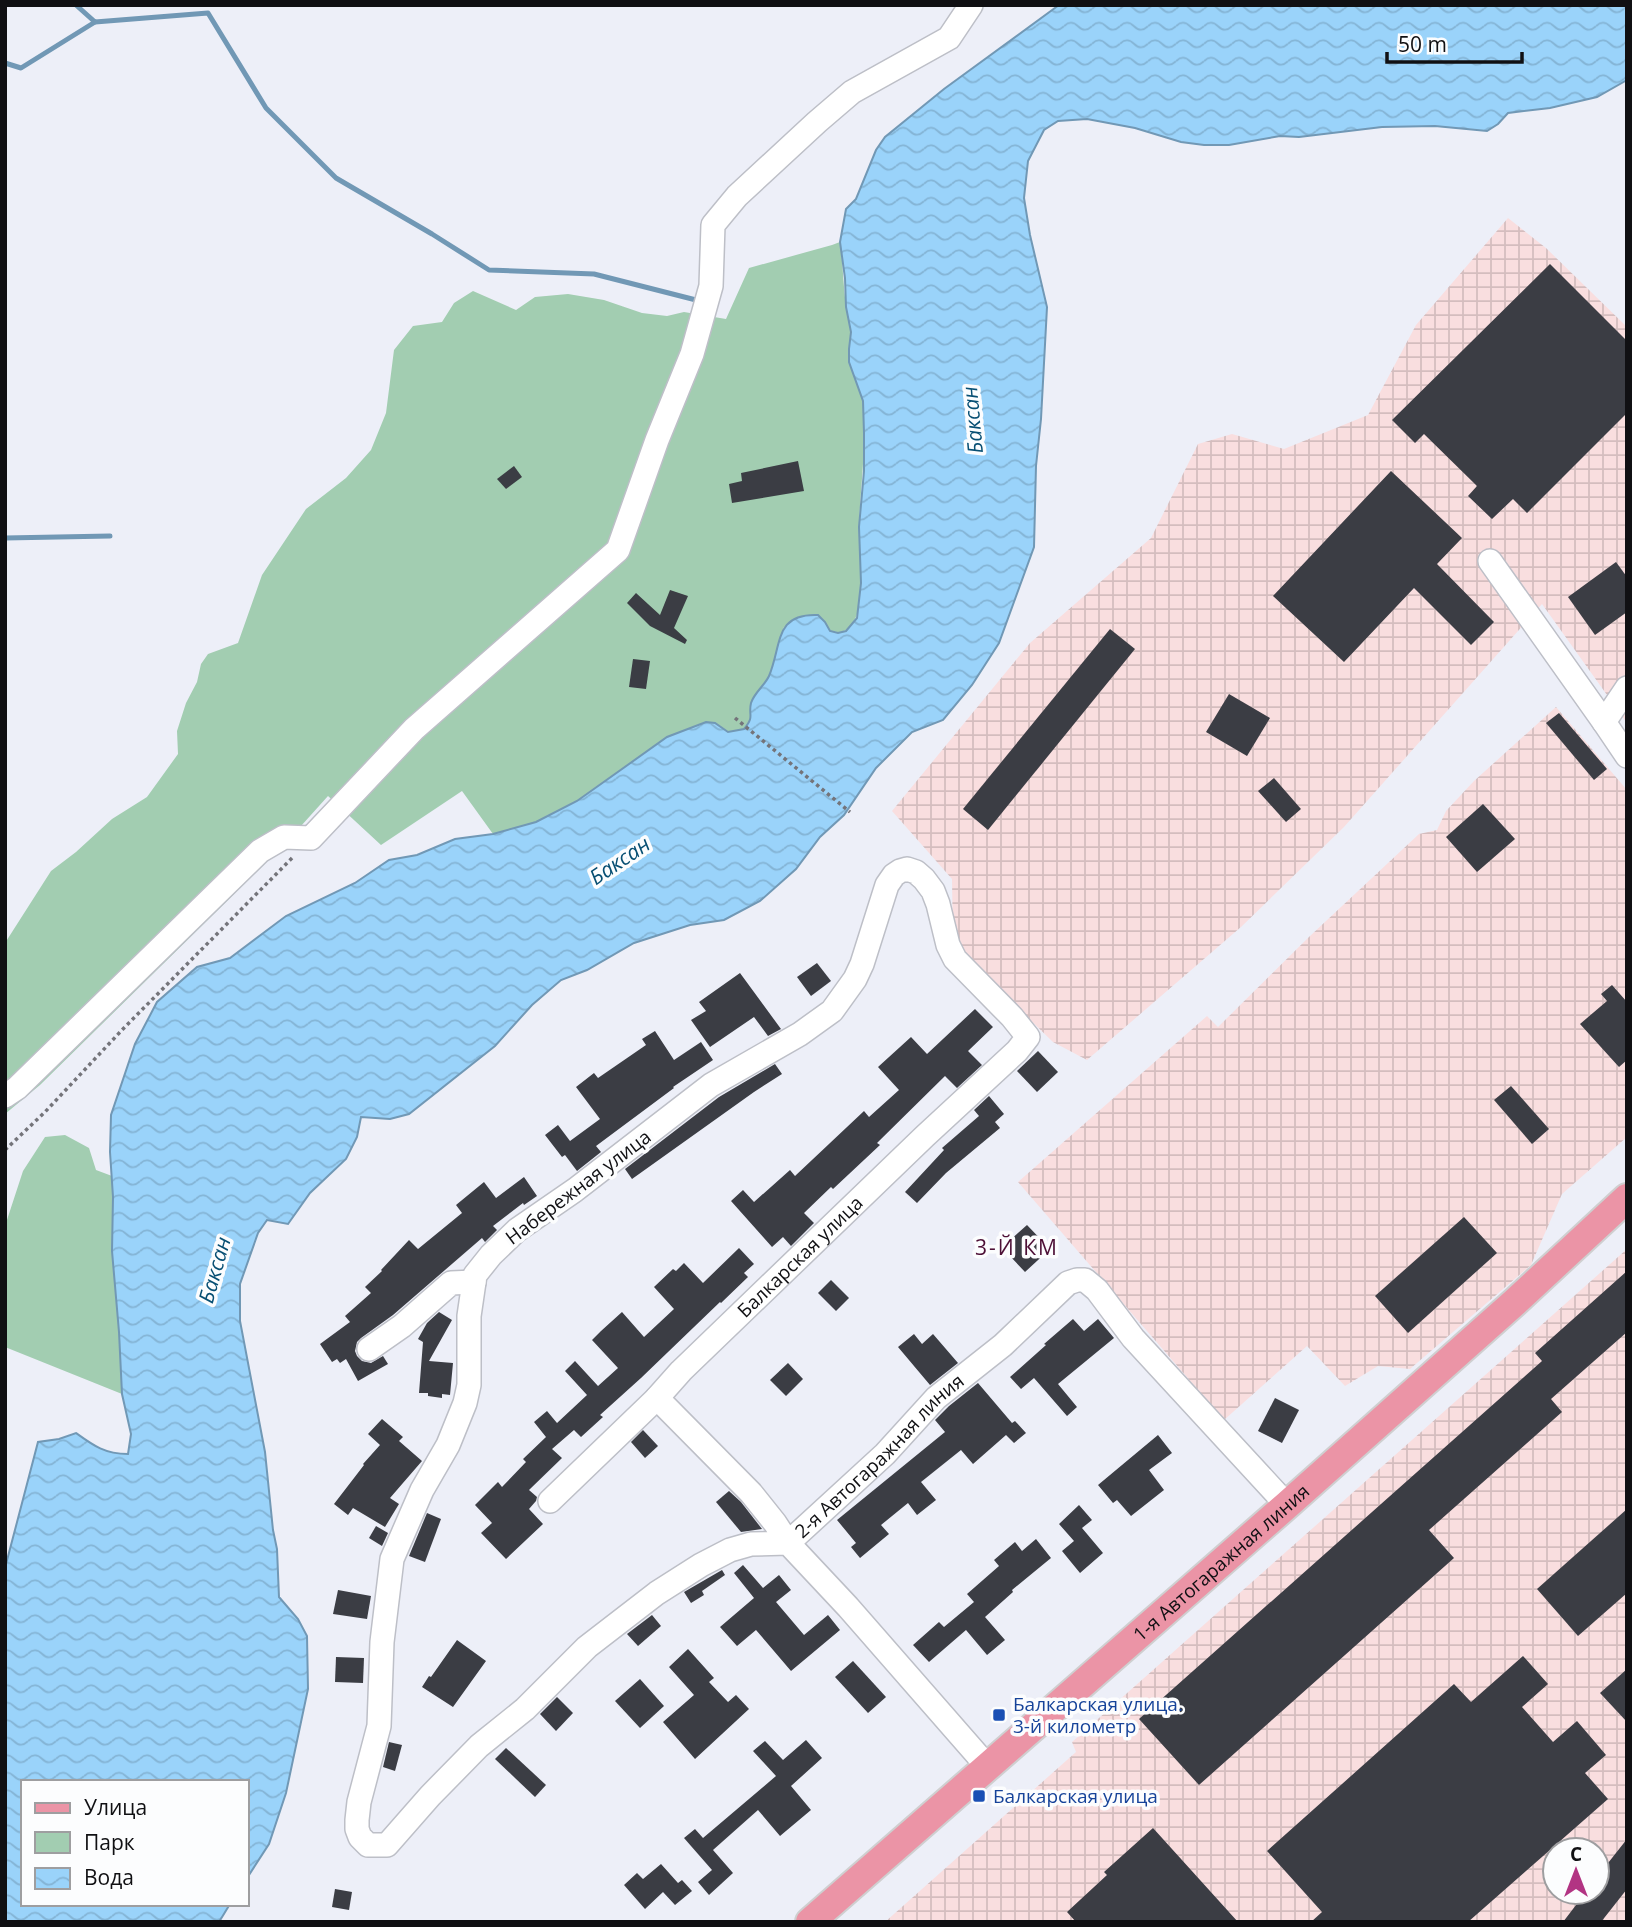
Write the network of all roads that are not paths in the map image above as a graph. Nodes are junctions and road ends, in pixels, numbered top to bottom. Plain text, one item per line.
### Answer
1 (971, 5) edge
2 (1490, 561) dead end
3 (1627, 688) edge
4 (1604, 722) junction
5 (1627, 756) edge
6 (1028, 1037) joint
7 (5, 1096) edge
8 (1627, 1199) edge
9 (474, 1282) junction
10 (369, 1349) dead end
11 (657, 1398) junction
12 (550, 1501) dead end
13 (1287, 1505) junction
14 (788, 1543) junction
15 (987, 1766) junction
16 (368, 1845) joint
17 (810, 1922) edge

1 - 7 street
2 - 4 street
3 - 4 street
4 - 5 street
6 - 9 street, Набережная улица
6 - 11 street, Балкарская улица
8 - 13 main road, 1-я Автогаражная линия
9 - 10 street
9 - 16 street, Набережная улица
11 - 12 street, Балкарская улица
11 - 14 street
13 - 14 street, 2-я Автогаражная линия
13 - 15 main road, 1-я Автогаражная линия
14 - 15 street
14 - 16 street, 2-я Автогаражная линия
15 - 17 main road, 1-я Автогаражная линия

